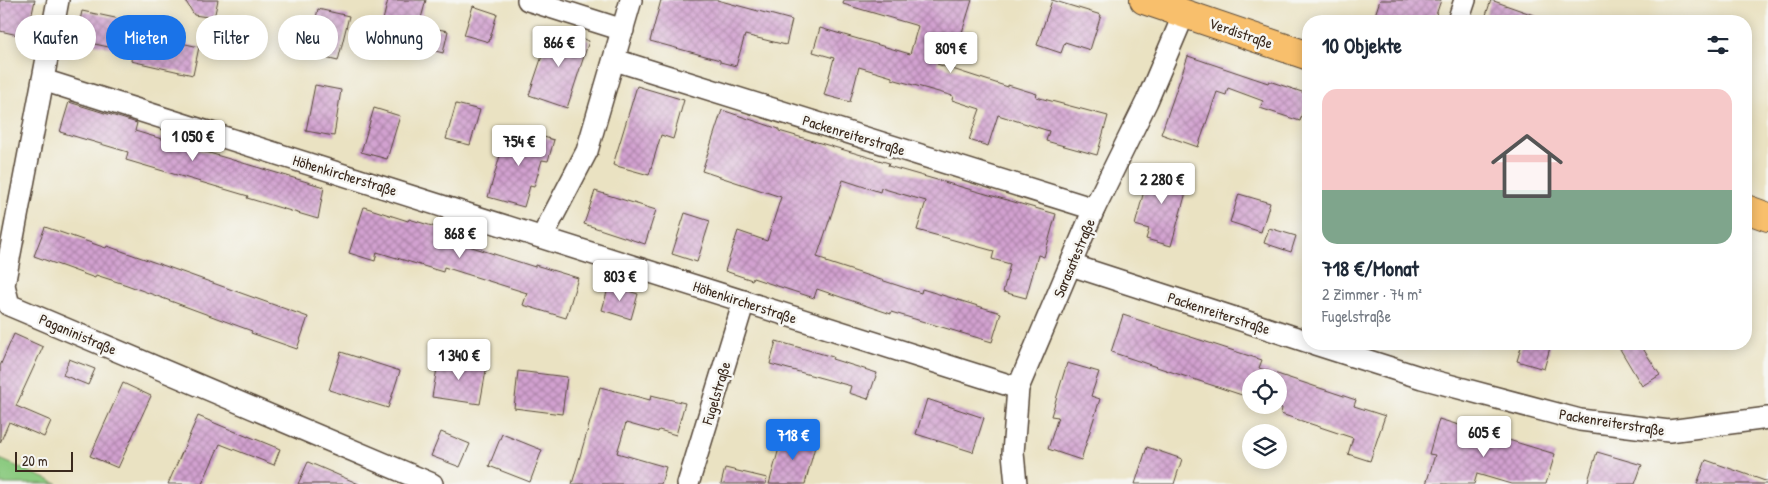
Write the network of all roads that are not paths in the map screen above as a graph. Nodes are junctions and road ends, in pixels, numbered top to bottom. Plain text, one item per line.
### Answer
1 (58, 0) edge
2 (528, 0) edge
3 (631, 0) edge
4 (1144, 0) edge
5 (1465, 0) edge
6 (1184, 14) junction
7 (1460, 15) edge
8 (623, 30) junction
9 (1302, 54) edge
10 (614, 60) junction
11 (43, 80) junction
12 (1094, 209) junction
13 (1752, 211) edge
14 (1768, 217) edge
15 (542, 237) junction
16 (1071, 265) junction
17 (744, 301) junction
18 (1302, 340) edge
19 (1334, 350) edge
20 (1018, 388) junction
21 (1768, 418) edge
22 (432, 484) edge
23 (688, 484) edge
24 (1016, 484) edge

1 - 11 street, Paganinistraße
2 - 8 street
3 - 8 street
4 - 6 main road, Verdistraße
5 - 7 street
6 - 9 main road, Verdistraße
6 - 12 street, Sarasatestraße
8 - 10 street
10 - 12 street, Packenreiterstraße
10 - 15 street
11 - 15 street, Höhenkircherstraße
11 - 22 street, Paganinistraße
12 - 16 street, Sarasatestraße
13 - 14 main road
15 - 17 street, Höhenkircherstraße
16 - 18 street, Packenreiterstraße
16 - 20 street, Sarasatestraße
17 - 20 street, Höhenkircherstraße
17 - 23 street, Fugelstraße
19 - 21 street, Packenreiterstraße
20 - 24 street, Sarasatestraße

